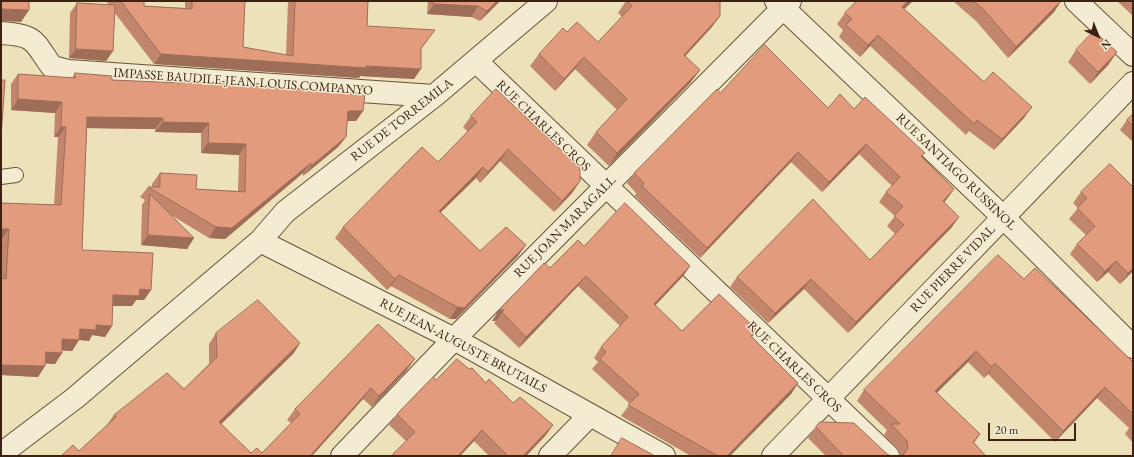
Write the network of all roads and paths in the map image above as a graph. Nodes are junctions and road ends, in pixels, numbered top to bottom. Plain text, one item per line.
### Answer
1 (546, 1) edge
2 (1076, 1) edge
3 (783, 4) edge
4 (1, 33) edge
5 (1133, 55) edge
6 (476, 61) junction
7 (1133, 83) edge
8 (434, 96) junction
9 (16, 175) dead end
10 (1, 177) edge
11 (605, 186) junction
12 (1003, 217) junction
13 (260, 241) junction
14 (454, 338) junction
15 (1133, 347) edge
16 (829, 399) junction
17 (590, 415) junction
18 (1, 454) edge
19 (342, 456) edge
20 (550, 456) edge
21 (664, 456) edge
22 (773, 456) edge
23 (888, 456) edge

1 - 6 street, RUE DE TORREMILA
2 - 5 street
3 - 11 street, RUE JOAN MARAGALL
3 - 12 street, RUE SANTIAGO RUSSINOL
4 - 8 street, IMPASSE BAUDILE-JEAN-LOUIS COMPANYO
6 - 8 street, RUE DE TORREMILA
6 - 11 street, RUE CHARLES CROS
7 - 12 street, RUE PIERRE VIDAL
8 - 13 street, RUE DE TORREMILA
9 - 10 lane
11 - 14 street, RUE JOAN MARAGALL
11 - 16 street, RUE CHARLES CROS
12 - 15 street, RUE SANTIAGO RUSSINOL
12 - 16 street, RUE PIERRE VIDAL
13 - 14 street, RUE JEAN-AUGUSTE BRUTAILS
13 - 18 street, RUE DE TORREMILA
14 - 17 street, RUE JEAN-AUGUSTE BRUTAILS
14 - 19 street, RUE JOAN MARAGALL
16 - 22 street, RUE PIERRE VIDAL
16 - 23 street, RUE CHARLES CROS
17 - 20 street
17 - 21 street, RUE JEAN-AUGUSTE BRUTAILS

